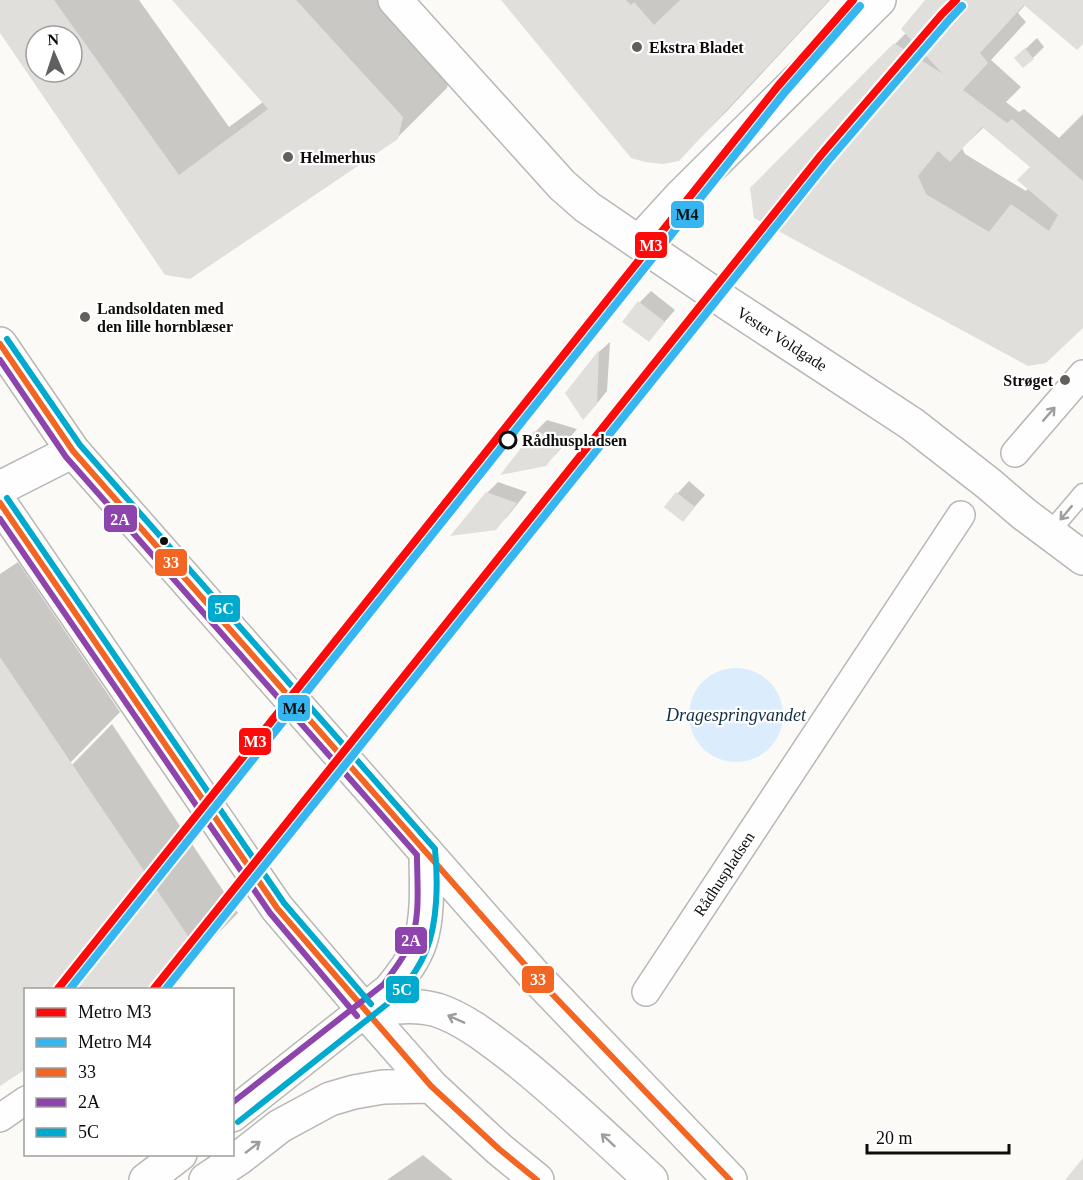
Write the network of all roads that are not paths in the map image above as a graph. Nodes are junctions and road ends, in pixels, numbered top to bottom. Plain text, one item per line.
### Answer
1 (395, 0) edge
2 (879, 0) edge
3 (639, 242) junction
4 (0, 344) edge
5 (1083, 374) edge
6 (73, 451) junction
7 (1015, 453) dead end
8 (0, 488) edge
9 (1083, 493) edge
10 (0, 503) edge
11 (961, 515) dead end
12 (1049, 533) junction
13 (1083, 558) edge
14 (426, 852) junction
15 (646, 992) dead end
16 (364, 1010) junction
17 (431, 1086) junction
18 (24, 1101) edge
19 (234, 1113) edge
20 (0, 1118) edge
21 (179, 1156) edge
22 (146, 1180) edge
23 (206, 1180) edge
24 (537, 1180) edge
25 (651, 1180) edge
26 (730, 1180) edge

1 - 3 street, Vester Voldgade
2 - 3 street
3 - 12 street, Vester Voldgade
4 - 6 street
7 -> 5 street
6 - 8 street
6 - 14 street
9 -> 12 lane
10 - 16 street
11 - 15 street, Rådhuspladsen
12 - 13 street, Vester Voldgade
14 - 16 street
14 - 26 street
16 - 17 street
16 - 19 street
25 -> 16 street
23 -> 17 street
17 - 24 street
18 - 20 street
21 - 22 street

